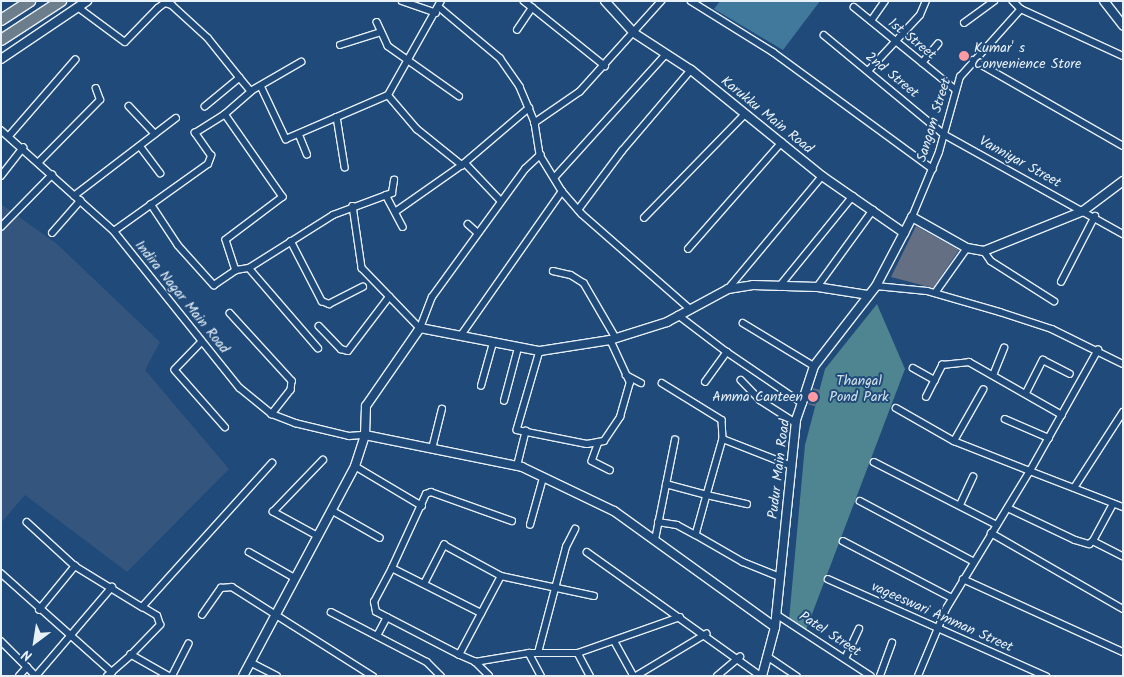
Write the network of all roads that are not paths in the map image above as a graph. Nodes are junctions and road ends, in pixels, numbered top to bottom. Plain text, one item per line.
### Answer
1 (30, 1) edge
2 (61, 1) edge
3 (87, 1) edge
4 (402, 1) edge
5 (524, 1) edge
6 (605, 1) edge
7 (662, 1) edge
8 (691, 1) edge
9 (885, 1) edge
10 (926, 1) edge
11 (994, 1) edge
12 (1013, 1) edge
13 (1104, 1) edge
14 (439, 7) edge
15 (854, 7) dead end
16 (79, 8) junction
17 (532, 8) junction
18 (1021, 9) junction
19 (1, 20) edge
20 (871, 21) junction
21 (1122, 21) edge
22 (377, 22) dead end
23 (964, 23) dead end
24 (518, 30) dead end
25 (381, 32) junction
26 (634, 32) junction
27 (824, 36) dead end
28 (1, 40) edge
29 (896, 41) junction
30 (938, 44) dead end
31 (340, 45) dead end
32 (666, 54) junction
33 (1123, 56) edge
34 (409, 58) junction
35 (1, 59) edge
36 (75, 60) dead end
37 (973, 60) junction
38 (300, 62) dead end
39 (922, 63) junction
40 (605, 66) junction
41 (691, 70) junction
42 (868, 71) junction
43 (240, 78) junction
44 (261, 86) junction
45 (96, 89) dead end
46 (955, 89) junction
47 (251, 91) junction
48 (388, 95) junction
49 (459, 96) dead end
50 (128, 106) dead end
51 (205, 107) dead end
52 (529, 108) junction
53 (225, 114) junction
54 (745, 114) junction
55 (337, 117) junction
56 (176, 118) dead end
57 (535, 123) junction
58 (1, 130) edge
59 (155, 134) junction
60 (298, 134) junction
61 (945, 135) junction
62 (9, 136) junction
63 (782, 142) junction
64 (140, 146) junction
65 (1123, 146) edge
66 (23, 148) junction
67 (307, 154) dead end
68 (540, 155) junction
69 (39, 162) junction
70 (464, 164) junction
71 (345, 167) dead end
72 (933, 169) junction
73 (160, 173) dead end
74 (52, 175) junction
75 (1, 176) edge
76 (822, 176) junction
77 (554, 178) junction
78 (394, 180) dead end
79 (1123, 181) edge
80 (562, 190) junction
81 (386, 194) junction
82 (74, 196) junction
83 (853, 196) junction
84 (80, 201) junction
85 (501, 201) junction
86 (151, 204) junction
87 (353, 206) junction
88 (578, 210) junction
89 (873, 210) junction
90 (1083, 210) junction
91 (395, 212) junction
92 (912, 216) junction
93 (1095, 216) junction
94 (644, 218) dead end
95 (468, 224) dead end
96 (1, 227) edge
97 (402, 227) dead end
98 (114, 231) junction
99 (478, 233) junction
100 (904, 233) junction
101 (52, 234) dead end
102 (1123, 234) edge
103 (291, 241) junction
104 (967, 248) junction
105 (688, 249) dead end
106 (984, 251) junction
107 (249, 268) junction
108 (236, 270) junction
109 (553, 271) dead end
110 (1061, 282) dead end
111 (876, 286) junction
112 (363, 287) dead end
113 (779, 287) junction
114 (817, 287) junction
115 (728, 289) junction
116 (935, 293) junction
117 (868, 295) junction
118 (389, 297) junction
119 (1054, 302) dead end
120 (690, 309) junction
121 (230, 313) dead end
122 (678, 315) junction
123 (743, 323) dead end
124 (319, 326) dead end
125 (420, 328) junction
126 (462, 334) junction
127 (613, 339) junction
128 (201, 343) junction
129 (493, 343) junction
130 (318, 348) dead end
131 (518, 348) junction
132 (1004, 348) dead end
133 (1098, 350) junction
134 (540, 351) junction
135 (727, 352) junction
136 (1123, 364) edge
137 (814, 366) junction
138 (913, 368) dead end
139 (994, 373) junction
140 (626, 374) junction
141 (1070, 374) dead end
142 (741, 380) dead end
143 (935, 380) junction
144 (705, 382) dead end
145 (641, 383) dead end
146 (662, 383) dead end
147 (481, 386) dead end
148 (983, 390) dead end
149 (1026, 393) junction
150 (926, 397) dead end
151 (504, 401) dead end
152 (802, 403) junction
153 (896, 408) dead end
154 (442, 409) dead end
155 (1123, 412) edge
156 (272, 414) junction
157 (1062, 415) junction
158 (1005, 419) dead end
159 (796, 423) junction
160 (225, 427) dead end
161 (526, 431) junction
162 (365, 435) junction
163 (1049, 438) junction
164 (723, 439) junction
165 (675, 440) dead end
166 (954, 441) junction
167 (599, 442) junction
168 (432, 449) junction
169 (323, 460) dead end
170 (874, 462) dead end
171 (272, 463) dead end
172 (355, 466) junction
173 (517, 466) junction
174 (792, 466) junction
175 (610, 470) dead end
176 (1030, 471) junction
177 (974, 477) dead end
178 (543, 478) junction
179 (666, 484) junction
180 (1074, 488) junction
181 (707, 495) junction
182 (860, 501) dead end
183 (747, 504) dead end
184 (1113, 504) junction
185 (960, 505) junction
186 (422, 506) junction
187 (1123, 507) edge
188 (1008, 508) junction
189 (332, 510) junction
190 (512, 521) dead end
191 (26, 522) dead end
192 (658, 522) junction
193 (997, 524) junction
194 (530, 525) dead end
195 (575, 528) dead end
196 (991, 533) junction
197 (696, 535) junction
198 (317, 536) junction
199 (380, 538) dead end
200 (655, 540) junction
201 (843, 541) dead end
202 (1094, 541) junction
203 (249, 552) dead end
204 (587, 552) dead end
205 (1123, 556) edge
206 (973, 561) junction
207 (75, 566) junction
208 (392, 568) junction
209 (1, 573) edge
210 (501, 576) junction
211 (780, 577) junction
212 (295, 578) junction
213 (828, 579) dead end
214 (963, 579) junction
215 (426, 582) junction
216 (112, 587) junction
217 (558, 588) junction
218 (594, 596) dead end
219 (952, 598) junction
220 (142, 607) junction
221 (1123, 609) edge
222 (39, 610) junction
223 (276, 612) junction
224 (331, 612) dead end
225 (481, 613) junction
226 (776, 614) junction
227 (202, 615) dead end
228 (387, 617) junction
229 (680, 617) junction
230 (775, 626) junction
231 (859, 629) dead end
232 (936, 629) junction
233 (706, 634) junction
234 (377, 636) junction
235 (69, 638) junction
236 (1, 641) edge
237 (615, 642) junction
238 (892, 643) dead end
239 (188, 644) dead end
240 (1123, 652) edge
241 (529, 653) junction
242 (538, 653) junction
243 (578, 653) junction
244 (131, 655) junction
245 (459, 655) junction
246 (767, 656) junction
247 (740, 657) junction
248 (846, 659) junction
249 (250, 662) junction
250 (475, 662) junction
251 (27, 667) junction
252 (109, 674) edge
253 (19, 676) edge
254 (168, 676) edge
255 (172, 676) edge
256 (243, 676) edge
257 (278, 676) edge
258 (373, 676) edge
259 (441, 676) edge
260 (489, 676) edge
261 (542, 676) edge
262 (590, 676) edge
263 (635, 676) edge
264 (717, 676) edge
265 (762, 676) edge
266 (797, 676) edge
267 (871, 676) edge
268 (880, 676) edge
269 (918, 676) edge
270 (1046, 676) edge

1 - 19 highway
2 - 28 highway
3 - 16 street
4 - 14 street
5 - 17 street
6 - 26 street, Karukku Main Road
7 - 26 street
8 - 72 street
9 - 20 street
10 - 29 street
11 - 23 street
12 - 18 street
13 - 21 street
14 - 34 street
14 - 52 street
15 - 20 street, 1st Street
16 - 35 street
16 - 43 street
17 - 24 street
17 - 40 street
18 - 33 street
18 - 37 street, Sangam Street
20 - 29 street, 1st Street
22 - 25 street
25 - 31 street
25 - 34 street
26 - 32 street, Karukku Main Road
26 - 40 street
27 - 42 street, 2nd Street
29 - 39 street, 1st Street
29 - 42 street
30 - 39 street
32 - 41 street, Karukku Main Road
32 - 77 street
34 - 48 street
34 - 49 street
36 - 62 street
37 - 46 street, Sangam Street
37 - 65 street
38 - 44 street
39 - 46 street, 1st Street
40 - 57 street
41 - 54 street, Karukku Main Road
41 - 88 street
42 - 61 street, 2nd Street
43 - 47 street
43 - 51 street
44 - 47 street
44 - 60 street
45 - 69 street
46 - 61 street, Sangam Street
47 - 53 street
48 - 55 street
48 - 70 street
50 - 59 street
52 - 57 street
52 - 70 street
53 - 86 street
53 - 108 street
54 - 63 street, Karukku Main Road
54 - 94 street
55 - 60 street
55 - 71 street
56 - 59 street
57 - 68 street
58 - 62 street, Indira Nagar Main Road
59 - 64 street
60 - 67 street
61 - 72 street, Sangam Street
61 - 90 street, Vanniyar Street
62 - 66 street, Indira Nagar Main Road
63 - 76 street, Karukku Main Road
63 - 105 street
64 - 73 street
64 - 82 street
66 - 69 street, Indira Nagar Main Road
66 - 75 street
68 - 77 street
68 - 85 street
69 - 74 street, Indira Nagar Main Road
70 - 85 street
70 - 91 street
72 - 92 street, Sangam Street
74 - 82 street, Indira Nagar Main Road
74 - 96 street
76 - 83 street, Karukku Main Road
76 - 115 street
77 - 80 street
78 - 81 street
79 - 90 street
80 - 88 street
80 - 126 street
81 - 87 street
81 - 91 street
82 - 84 street, Indira Nagar Main Road
83 - 89 street, Karukku Main Road
83 - 113 street
84 - 98 street, Indira Nagar Main Road
84 - 101 street
85 - 99 street
86 - 98 street
86 - 108 street
87 - 103 street
87 - 118 street
88 - 120 street
89 - 100 street, Karukku Main Road
89 - 114 street
90 - 93 street, Vanniyar Street
90 - 106 street
91 - 97 street
92 - 100 street
92 - 104 street
93 - 102 street, Vanniyar Street
93 - 110 street
95 - 99 street
98 - 128 street, Indira Nagar Main Road
99 - 125 street
100 - 111 street, Pudur Main Road
103 - 107 street
103 - 112 street
104 - 106 street
104 - 116 street
106 - 119 street
107 - 108 street
107 - 130 street
109 - 127 street
111 - 116 street
111 - 117 street, Pudur Main Road
113 - 114 street
113 - 115 street
114 - 117 street
115 - 120 street
116 - 133 street
117 - 137 street, Pudur Main Road
118 - 124 street
118 - 125 street
120 - 122 street
121 - 156 street
122 - 127 street
122 - 135 street
123 - 137 street
125 - 126 street
125 - 162 street
126 - 129 street
127 - 134 street
127 - 140 street
128 - 156 street, Indira Nagar Main Road
128 - 160 street
129 - 131 street
129 - 147 street
131 - 134 street
131 - 151 street
132 - 139 street
133 - 136 street
133 - 157 street
134 - 161 street
135 - 144 street
135 - 152 street
137 - 152 street, Pudur Main Road
138 - 143 street
139 - 143 street
139 - 149 street
140 - 145 street
140 - 167 street
141 - 149 street
142 - 159 street
143 - 150 street
146 - 164 street
148 - 166 street
149 - 157 street
152 - 159 street, Pudur Main Road
153 - 166 street
154 - 168 street
155 - 180 street
156 - 162 street, Indira Nagar Main Road
157 - 163 street
158 - 163 street
159 - 174 street, Pudur Main Road
161 - 167 street
161 - 173 street
162 - 168 street
162 - 172 street
163 - 176 street
164 - 174 street
164 - 181 street
165 - 179 street
166 - 176 street
167 - 175 street
168 - 173 street
169 - 198 street
170 - 185 street
171 - 220 street
172 - 186 street
172 - 189 street
173 - 178 street
174 - 211 street, Pudur Main Road
176 - 180 street
176 - 188 street
177 - 185 street
178 - 194 street
178 - 200 street
179 - 181 street
179 - 192 street
180 - 184 street
181 - 183 street
181 - 197 street
182 - 206 street
184 - 187 street
184 - 202 street
185 - 193 street
186 - 190 street
186 - 208 street
188 - 193 street
188 - 202 street
189 - 198 street
189 - 199 street
191 - 207 street
192 - 197 street
192 - 200 street
193 - 196 street
195 - 217 street
196 - 206 street
196 - 221 street
197 - 211 street
198 - 212 street
200 - 230 street
201 - 219 street
202 - 205 street
203 - 212 street
204 - 229 street
206 - 214 street
207 - 216 street
207 - 222 street
208 - 215 street
208 - 228 street
209 - 222 street
210 - 215 street
210 - 217 street
210 - 225 street
211 - 226 street, Pudur Main Road
212 - 223 street
213 - 232 street, vageeswari Amman Street
214 - 219 street
214 - 240 street
215 - 225 street
216 - 220 street
216 - 235 street
217 - 218 street
217 - 242 street
219 - 232 street
220 - 244 street
222 - 235 street
223 - 227 street
223 - 249 street
223 - 258 street
224 - 234 street
225 - 245 street
226 - 230 street, Pudur Main Road
226 - 248 street, Patel Street
228 - 234 street
228 - 245 street
229 - 233 street
229 - 237 street
230 - 246 street, Pudur Main Road
231 - 248 street
232 - 269 street
232 - 270 street, vageeswari Amman Street
233 - 247 street
233 - 263 street
234 - 259 street
235 - 251 street
235 - 252 street
236 - 251 street
237 - 243 street
237 - 263 street
238 - 268 street
239 - 255 street
241 - 242 street
241 - 250 street
241 - 261 street
242 - 243 street
243 - 262 street
244 - 252 street
244 - 254 street
245 - 250 street
246 - 265 street, Pudur Main Road
246 - 266 street
247 - 264 street
247 - 265 street
248 - 267 street, Patel Street
249 - 256 street
249 - 257 street
250 - 260 street
251 - 253 street

